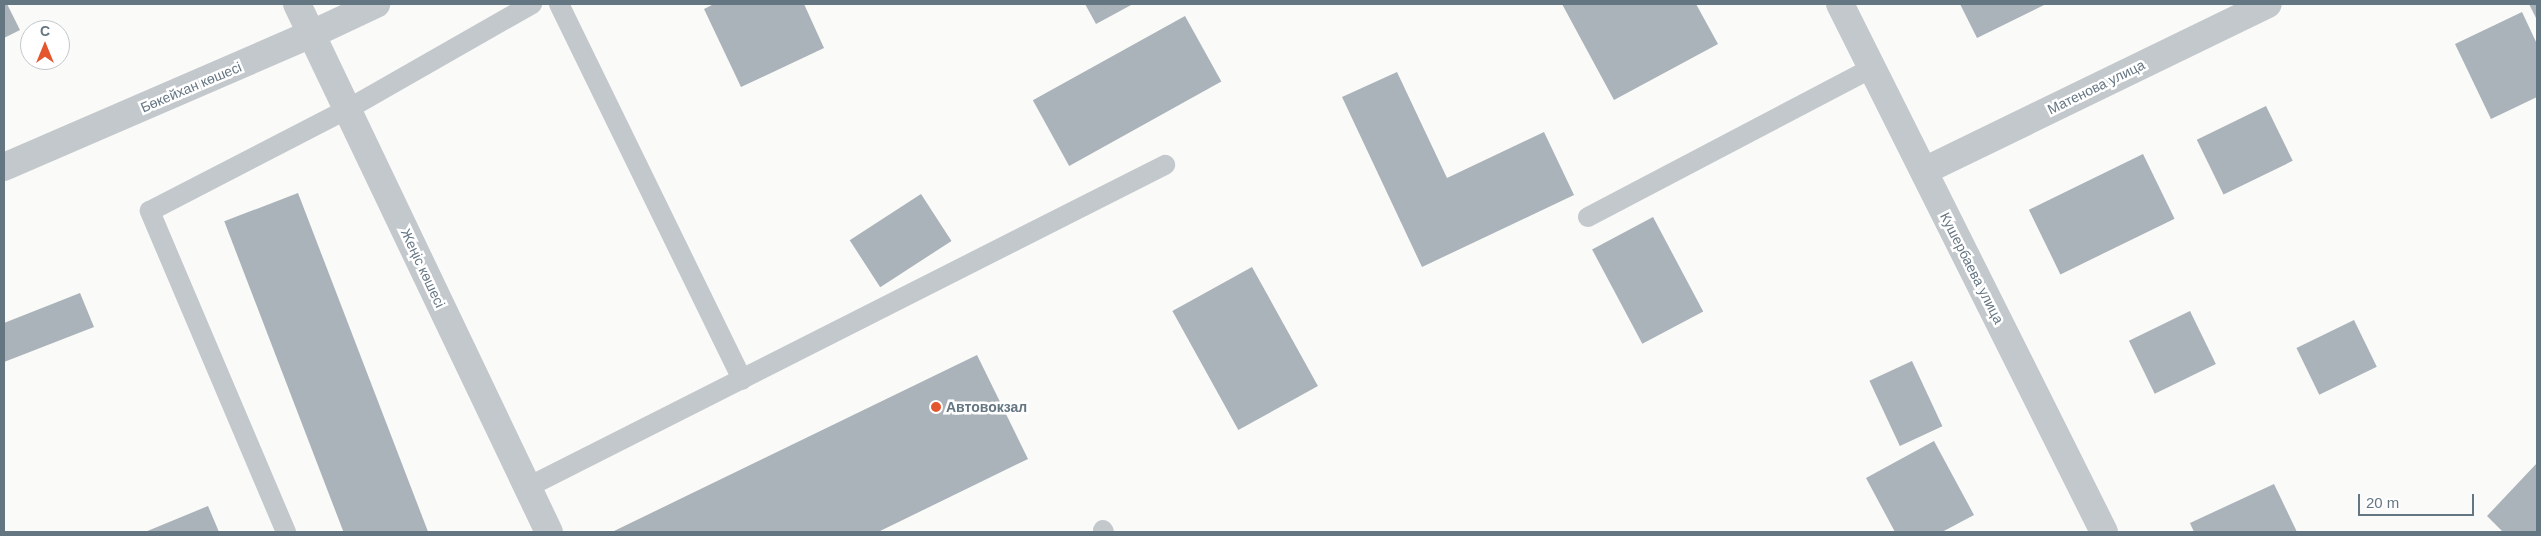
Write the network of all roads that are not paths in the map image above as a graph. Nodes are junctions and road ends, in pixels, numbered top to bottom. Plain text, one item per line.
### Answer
1 (297, 4) edge
2 (376, 4) edge
3 (532, 4) edge
4 (558, 4) edge
5 (1840, 4) edge
6 (2268, 4) edge
7 (312, 34) junction
8 (1872, 68) junction
9 (348, 109) junction
10 (1165, 165) dead end
11 (4, 167) edge
12 (1924, 171) junction
13 (1588, 217) dead end
14 (742, 380) junction
15 (528, 487) junction
16 (286, 532) edge
17 (549, 532) edge
18 (2104, 532) edge

1 - 7 street, Жеңіс көшесі
2 - 7 street, Бөкейхан көшесі
3 - 9 lane
4 - 14 lane
5 - 8 street, Кушербаева улица
6 - 12 street, Матенова улица
7 - 9 street, Жеңіс көшесі
7 - 11 street, Бөкейхан көшесі
8 - 12 street, Кушербаева улица
8 - 13 lane
9 - 15 street, Жеңіс көшесі
9 - 16 lane
10 - 14 lane
12 - 18 street, Кушербаева улица
14 - 15 lane
15 - 17 street, Жеңіс көшесі

